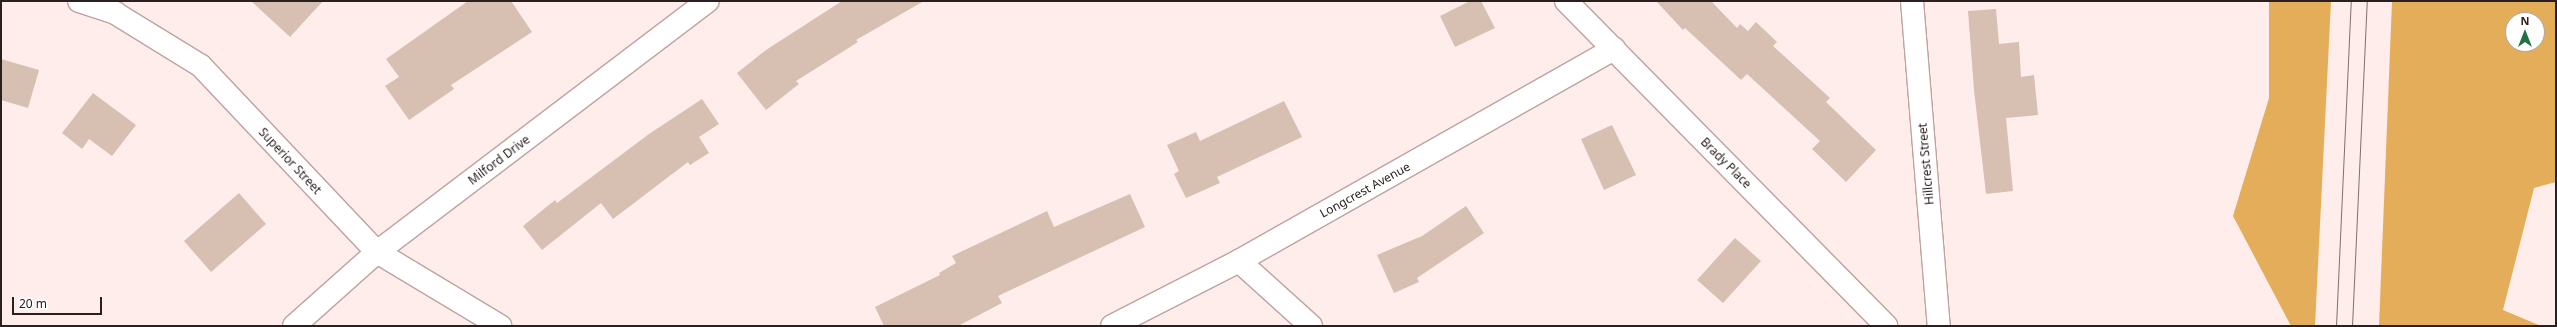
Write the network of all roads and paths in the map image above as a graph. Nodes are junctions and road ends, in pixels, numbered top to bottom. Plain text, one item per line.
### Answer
1 (79, 1) edge
2 (708, 1) edge
3 (1566, 1) edge
4 (1912, 1) edge
5 (1614, 49) junction
6 (377, 252) junction
7 (1239, 261) junction
8 (294, 326) edge
9 (500, 326) edge
10 (1112, 326) edge
11 (1311, 326) edge
12 (1886, 326) edge
13 (1940, 326) edge

1 - 6 street, Superior Street
2 - 6 street, Milford Drive
3 - 5 street, Brady Place
4 - 13 street, Hillcrest Street
5 - 7 street, Longcrest Avenue
5 - 12 street, Brady Place
6 - 8 street, Milford Drive
6 - 9 street, Superior Street
7 - 10 street, Longcrest Avenue
7 - 11 street

